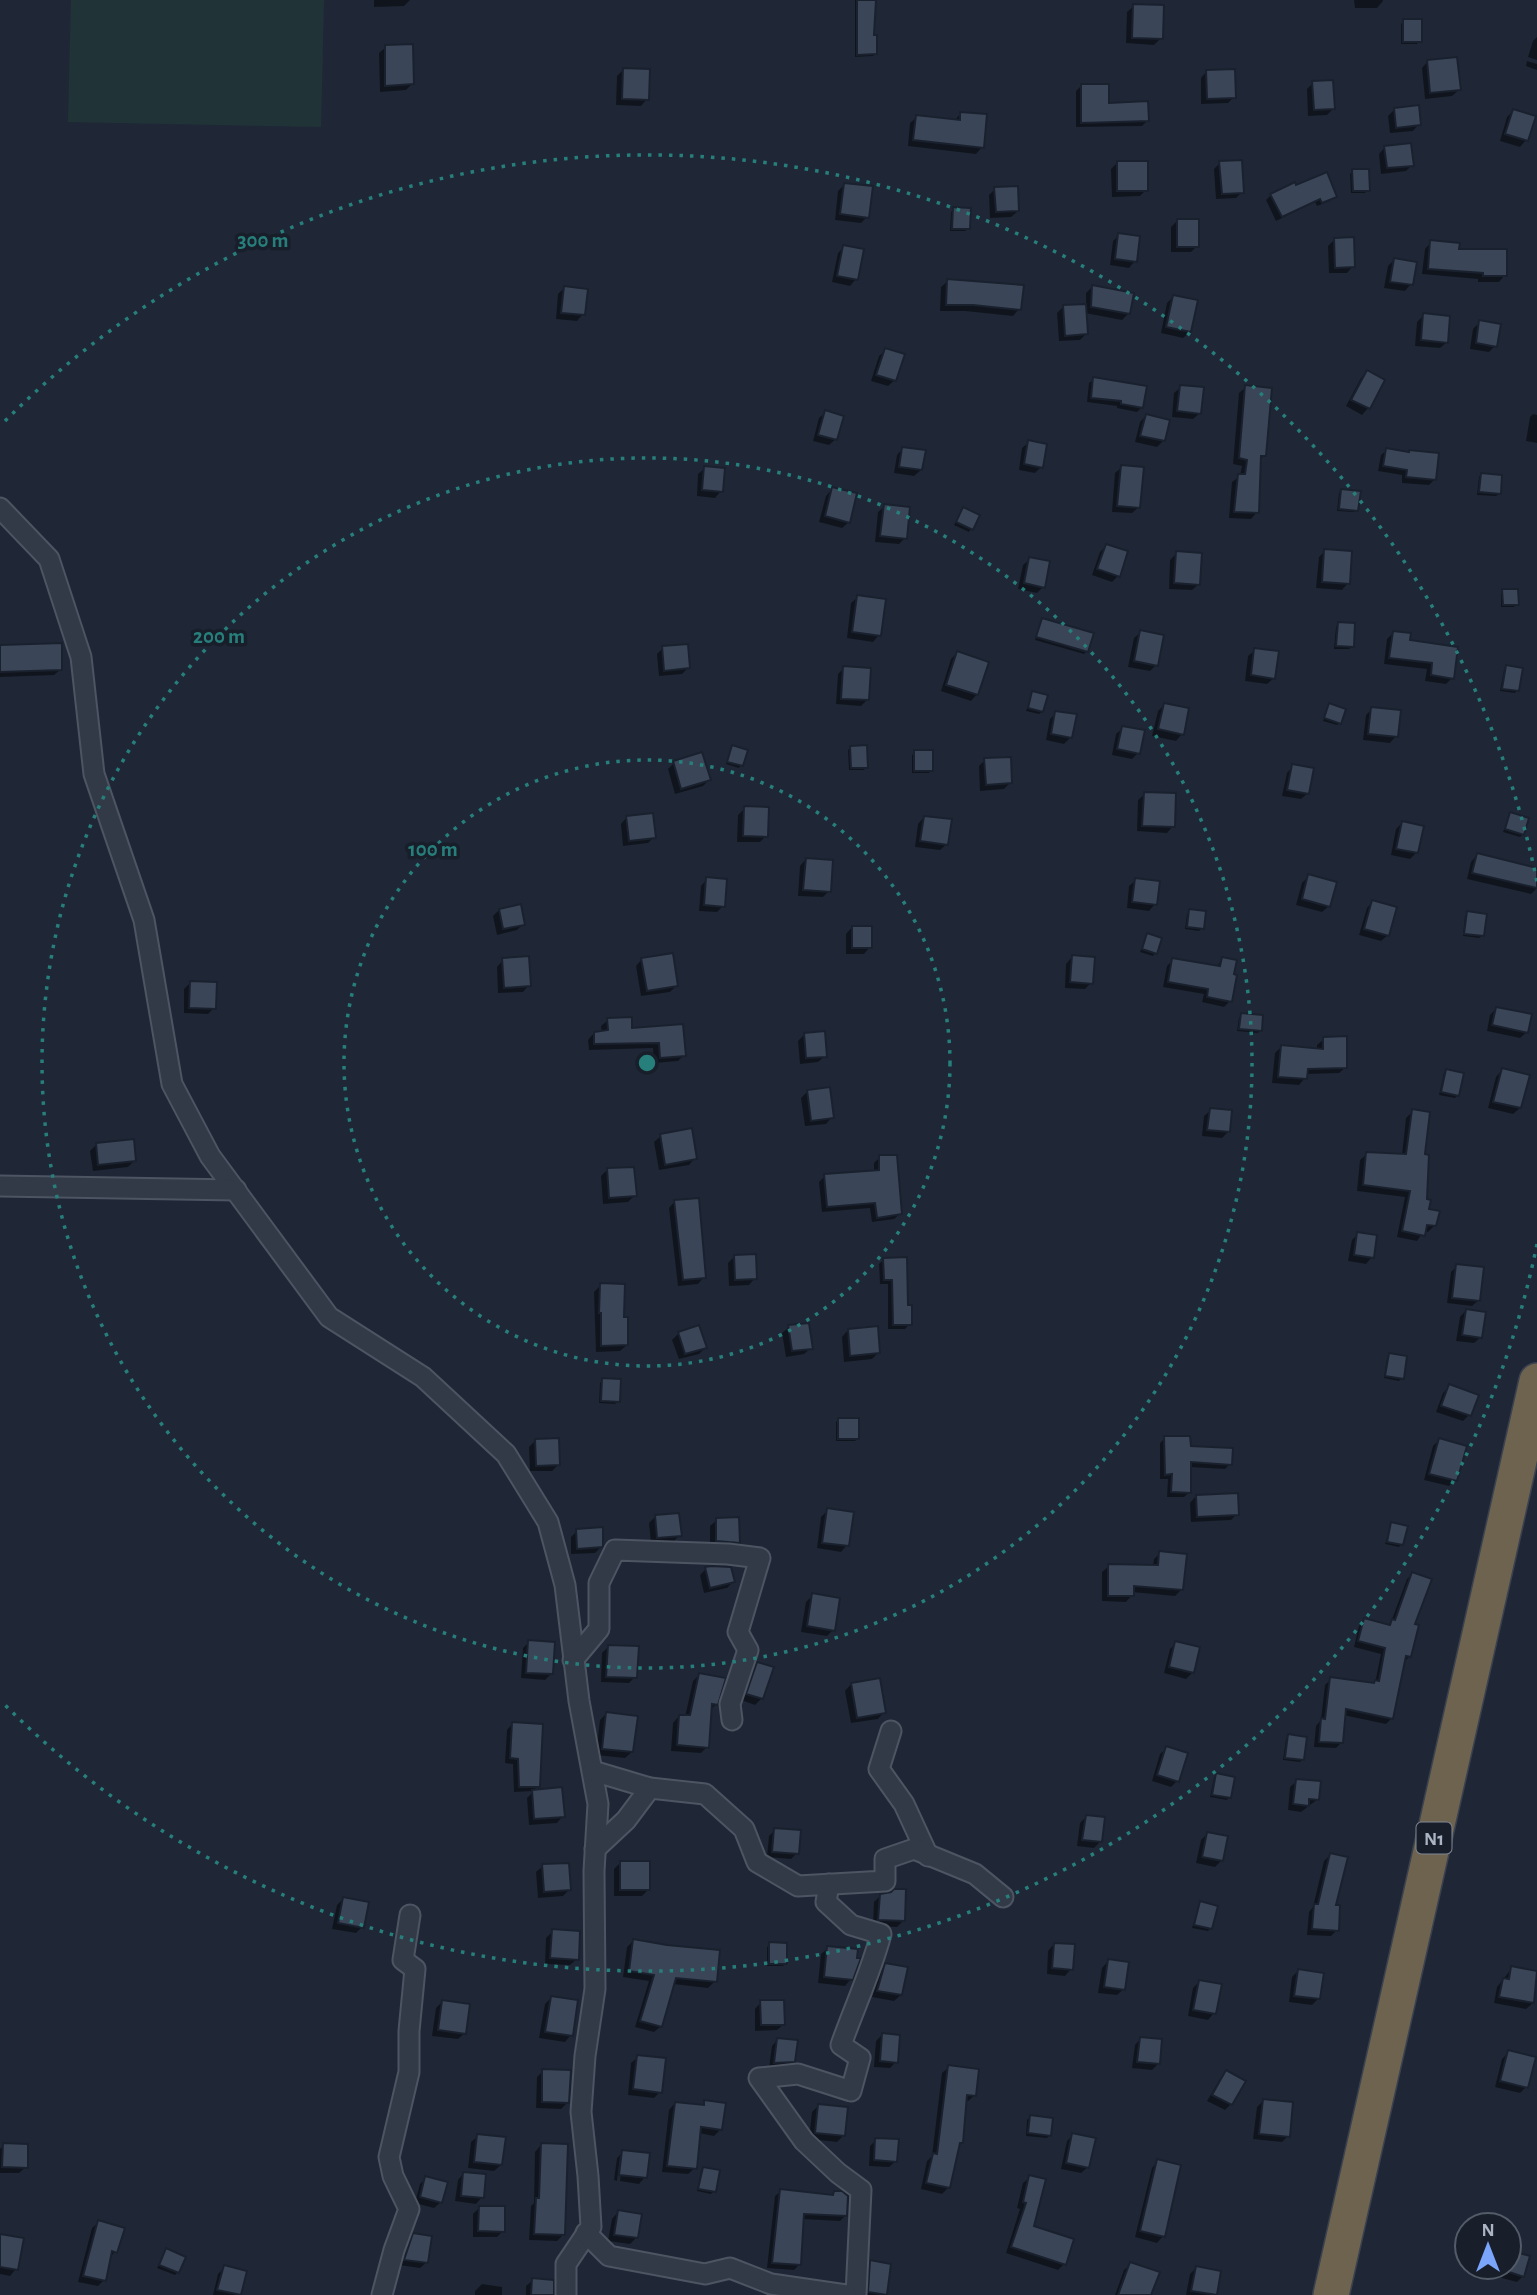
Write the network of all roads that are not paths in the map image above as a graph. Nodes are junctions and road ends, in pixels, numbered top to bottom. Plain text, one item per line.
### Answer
1 (0, 508) edge
2 (0, 531) edge
3 (22, 531) junction
4 (0, 1186) edge
5 (236, 1190) junction
6 (1537, 1381) edge
7 (573, 1660) junction
8 (732, 1720) dead end
9 (891, 1731) dead end
10 (593, 1771) junction
11 (650, 1788) junction
12 (595, 1850) junction
13 (928, 1856) junction
14 (829, 1884) junction
15 (1003, 1897) dead end
16 (410, 1915) dead end
17 (586, 2234) junction
18 (383, 2295) edge
19 (566, 2295) edge
20 (846, 2295) edge
21 (856, 2295) edge
22 (1331, 2295) edge

1 - 3 street
2 - 3 street
3 - 5 street
4 - 5 street
5 - 7 street
6 - 22 highway, N1
7 - 8 street
7 - 10 street
9 - 13 street
10 - 11 street
10 - 12 street
11 - 12 street
11 - 14 street
12 - 17 street
13 - 14 street
13 - 15 street
14 - 21 street
16 - 18 street
17 - 19 street
17 - 20 street

